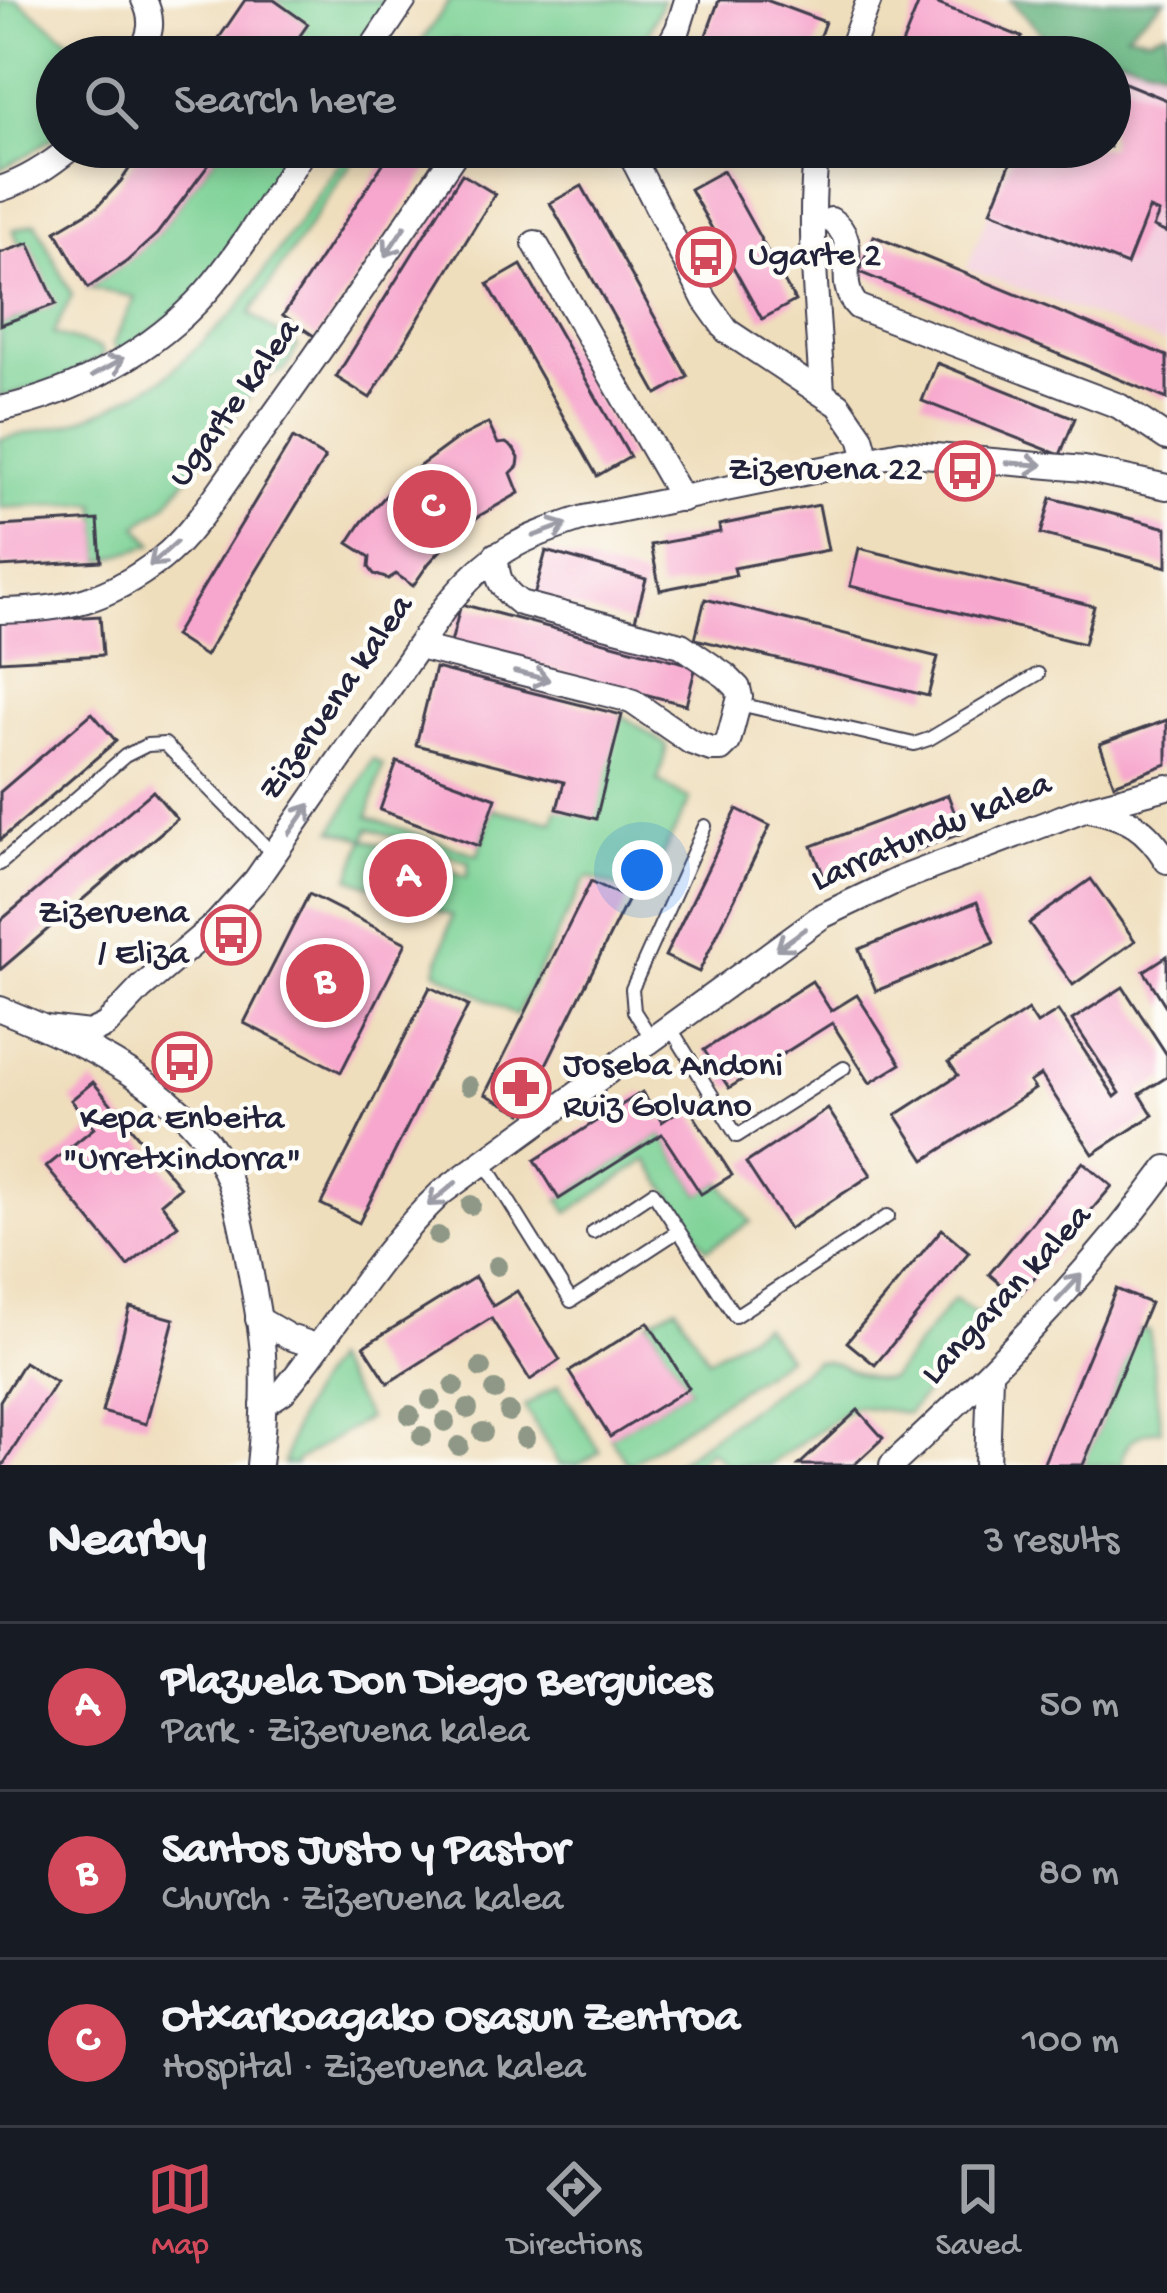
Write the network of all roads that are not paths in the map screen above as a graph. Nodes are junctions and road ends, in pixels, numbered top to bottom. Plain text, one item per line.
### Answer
1 (144, 0) edge
2 (404, 0) edge
3 (687, 0) edge
4 (869, 0) edge
5 (149, 36) edge
6 (380, 36) edge
7 (674, 36) edge
8 (856, 36) edge
9 (46, 168) edge
10 (292, 168) edge
11 (445, 168) edge
12 (638, 168) edge
13 (816, 168) edge
14 (0, 189) edge
15 (831, 220) dead end
16 (535, 244) dead end
17 (822, 393) junction
18 (0, 409) edge
19 (1167, 437) edge
20 (867, 459) junction
21 (1167, 487) edge
22 (682, 499) junction
23 (496, 555) junction
24 (0, 611) edge
25 (418, 647) junction
26 (1038, 674) dead end
27 (738, 704) junction
28 (1167, 792) edge
29 (1087, 808) junction
30 (705, 826) dead end
31 (1144, 830) junction
32 (274, 855) junction
33 (1167, 861) edge
34 (0, 864) edge
35 (0, 1009) edge
36 (106, 1025) junction
37 (46, 1028) junction
38 (661, 1033) junction
39 (119, 1068) junction
40 (844, 1068) dead end
41 (484, 1162) junction
42 (1167, 1168) edge
43 (888, 1216) dead end
44 (678, 1231) junction
45 (593, 1232) dead end
46 (258, 1319) junction
47 (316, 1346) junction
48 (989, 1374) junction
49 (262, 1405) junction
50 (259, 1465) edge
51 (892, 1465) edge
52 (987, 1465) edge

1 - 5 street
2 - 6 street
3 - 7 street
4 - 8 street
9 - 14 street
18 -> 10 street
11 -> 24 street, Ugarte kalea
12 - 17 street
13 - 17 street
15 - 19 street
16 - 22 street
17 - 20 street
20 -> 21 street, Zizeruena kalea
20 - 22 street, Zizeruena kalea
23 -> 22 street, Zizeruena kalea
23 - 25 street, Zizeruena kalea
23 - 27 street
25 -> 27 street
32 -> 25 street, Zizeruena kalea
26 - 27 lane
28 - 29 street, Larratundu kalea
28 - 31 street
29 - 31 street
29 -> 38 street, Larratundu kalea
30 - 38 lane
31 - 33 street
32 - 34 lane
32 - 36 street, Zizeruena kalea
35 - 37 street
36 - 37 street
36 - 39 street
37 - 39 street
38 - 40 lane
38 - 41 street, Larratundu kalea
39 - 46 street
41 - 44 lane
41 -> 47 street, Larratundu kalea
48 -> 42 street, Langaran kalea
43 - 44 lane
44 - 45 lane
46 - 47 street
46 - 49 street
47 - 49 street, Larratundu kalea
48 - 51 street, Langaran kalea
48 - 52 street
49 - 50 street

